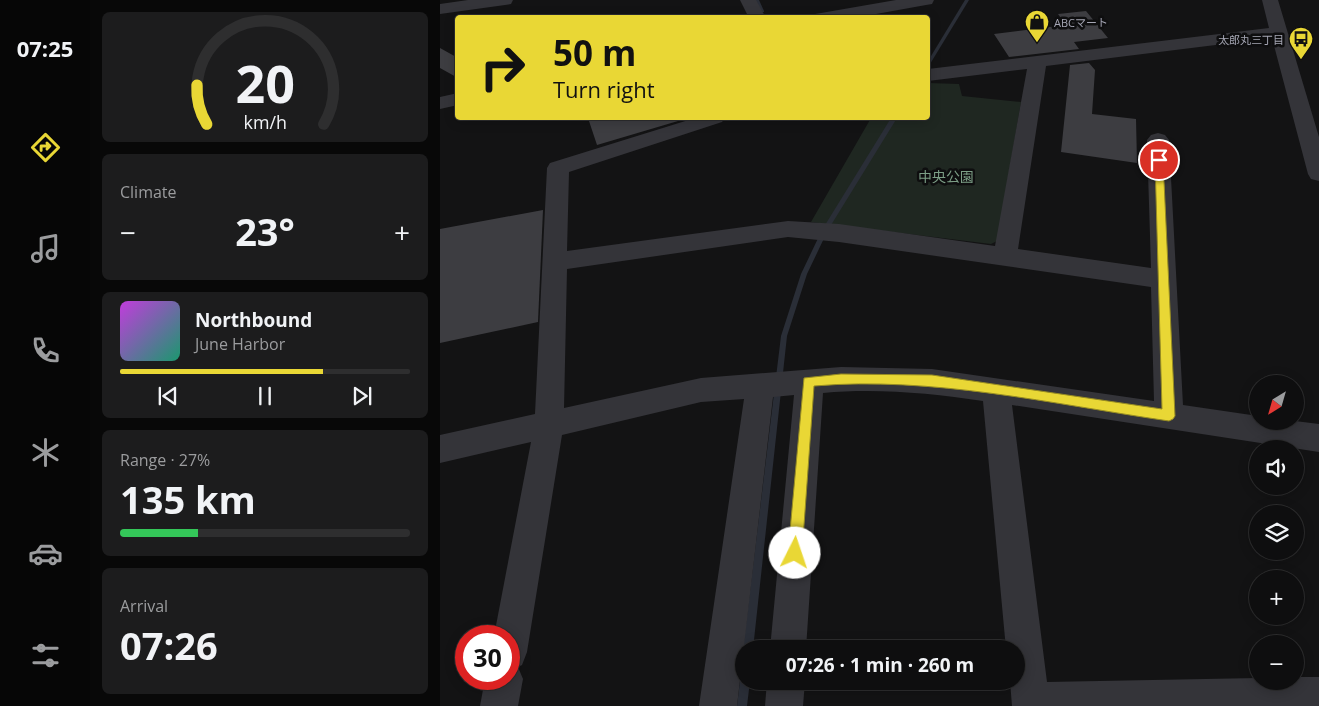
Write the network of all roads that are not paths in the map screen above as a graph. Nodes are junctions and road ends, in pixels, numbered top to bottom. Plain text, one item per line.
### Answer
1 (505, 0) edge
2 (748, 0) edge
3 (926, 0) edge
4 (1270, 0) edge
5 (440, 9) edge
6 (756, 15) edge
7 (838, 15) edge
8 (1279, 32) junction
9 (1037, 62) junction
10 (930, 75) edge
11 (455, 100) edge
12 (440, 103) edge
13 (1311, 112) edge
14 (709, 120) edge
15 (1158, 140) dead end
16 (1319, 174) edge
17 (1005, 257) junction
18 (554, 262) junction
19 (1164, 280) junction
20 (808, 382) junction
21 (760, 385) junction
22 (996, 390) junction
23 (1169, 416) junction
24 (549, 424) junction
25 (1319, 438) edge
26 (440, 449) edge
27 (514, 625) edge
28 (789, 640) edge
29 (502, 690) edge
30 (785, 690) edge
31 (1297, 700) edge
32 (1031, 704) edge
33 (499, 706) edge
34 (718, 706) edge
35 (784, 706) edge

1 - 5 street
2 - 6 street
3 - 7 street
4 - 8 street
8 - 9 street
8 - 13 street
9 - 10 street
9 - 17 street
11 - 12 street
13 - 16 street
14 - 18 street
15 - 19 street
17 - 18 street
17 - 19 street
18 - 24 street
19 - 23 street
20 - 21 street
20 - 22 street
20 - 28 street
21 - 24 street
21 - 34 street
22 - 23 street
22 - 32 street
23 - 25 street
24 - 26 street
24 - 27 street
29 - 33 street
30 - 35 street
31 - 32 street

